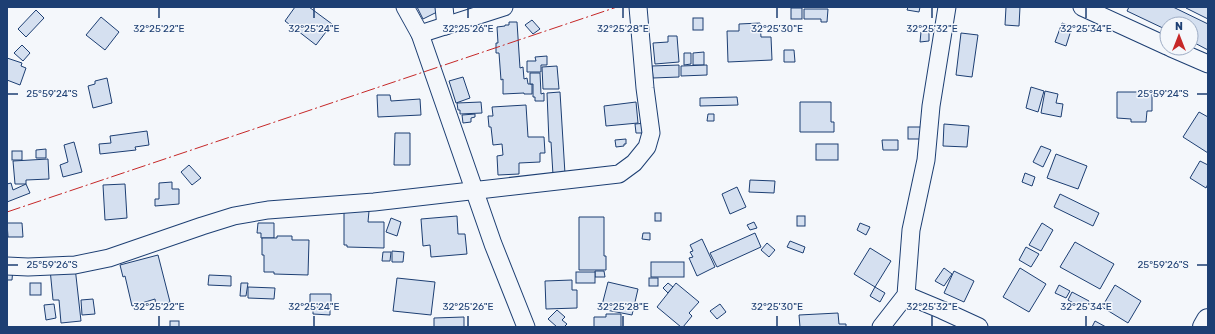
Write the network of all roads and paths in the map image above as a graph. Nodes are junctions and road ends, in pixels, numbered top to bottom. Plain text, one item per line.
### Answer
1 (404, 7) edge
2 (444, 7) edge
3 (504, 7) edge
4 (638, 7) edge
5 (947, 7) edge
6 (1082, 7) edge
7 (446, 26) junction
8 (420, 34) junction
9 (1159, 42) edge
10 (1190, 56) edge
11 (1208, 64) edge
12 (475, 190) junction
13 (7, 266) edge
14 (906, 295) junction
15 (1208, 320) edge
16 (526, 327) edge
17 (881, 327) edge
18 (979, 327) edge
19 (1204, 327) edge

1 - 8 street
2 - 7 street
3 - 7 street
4 - 12 street
5 - 14 street
6 - 9 street
7 - 8 street
8 - 12 street
10 - 11 street
12 - 13 street
12 - 16 street
14 - 17 street
14 - 18 street
15 - 19 main road

